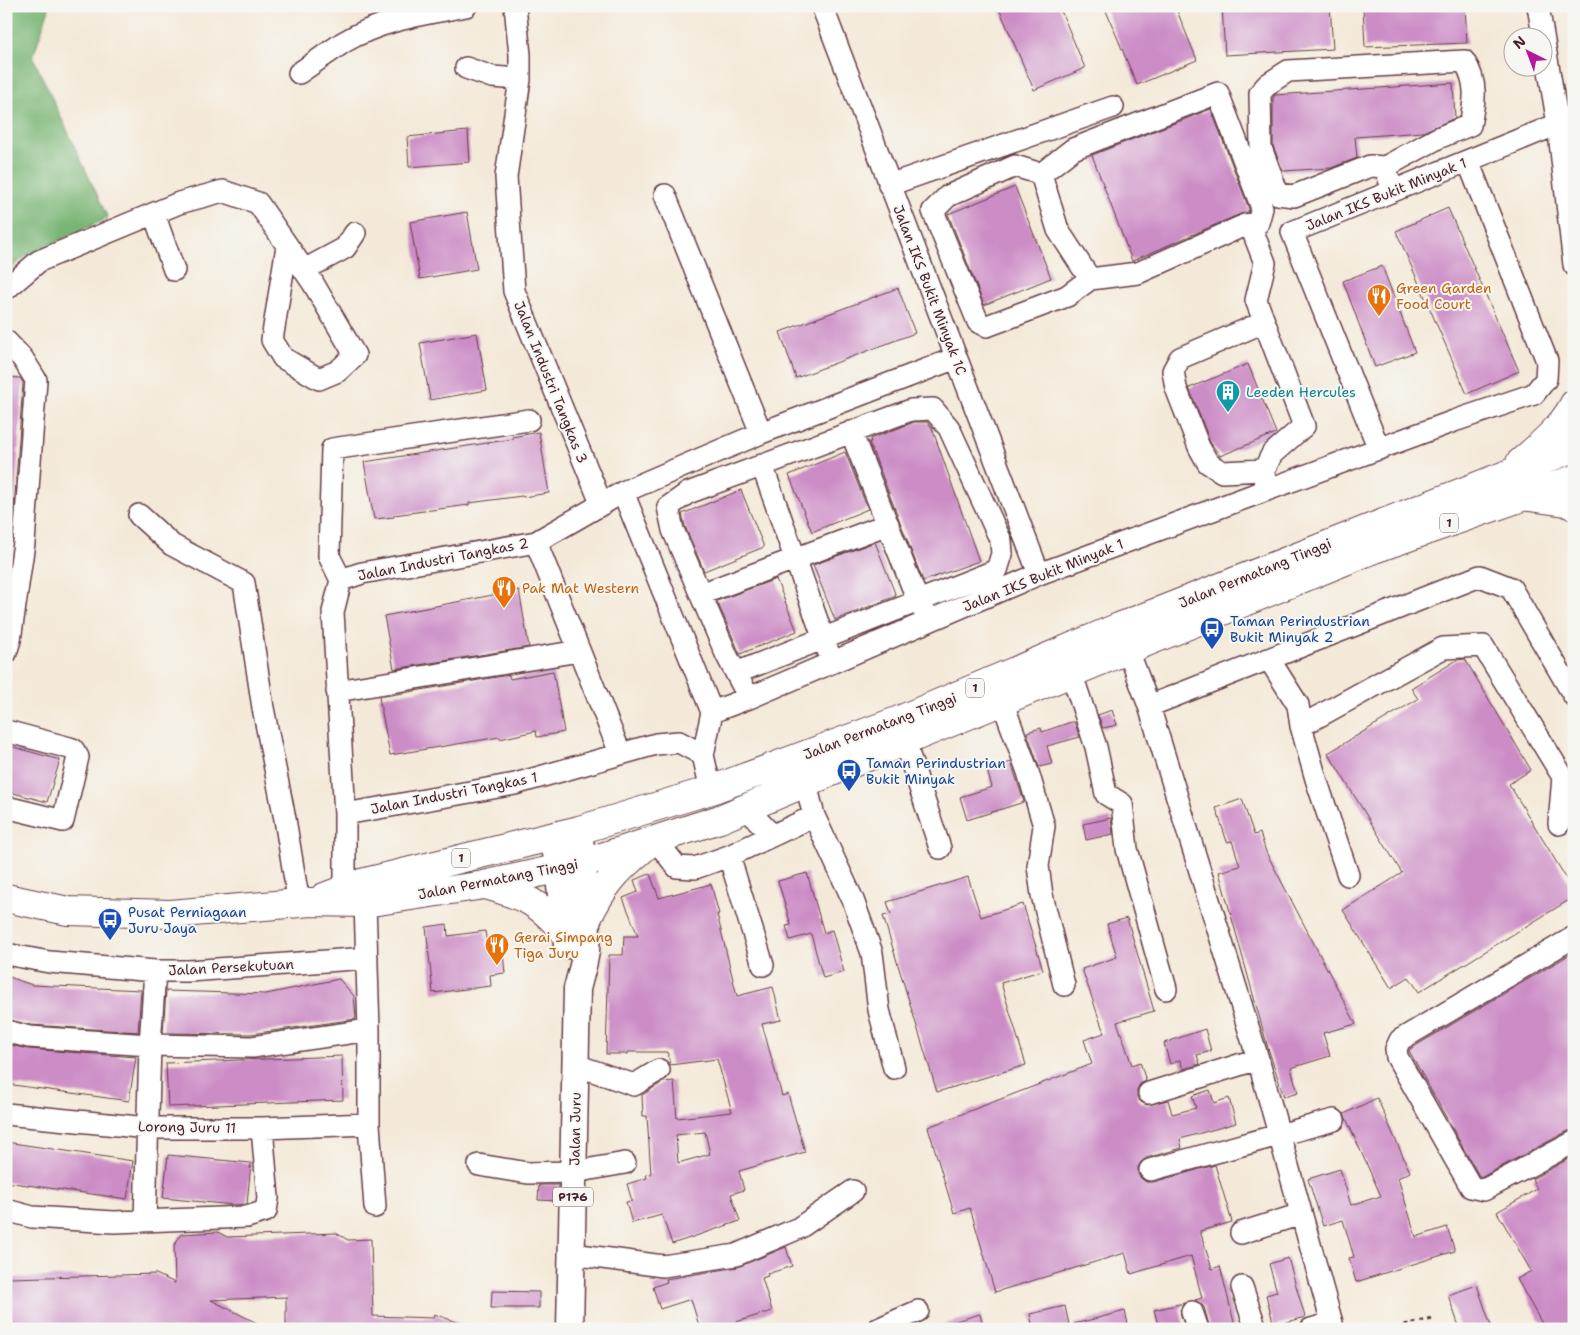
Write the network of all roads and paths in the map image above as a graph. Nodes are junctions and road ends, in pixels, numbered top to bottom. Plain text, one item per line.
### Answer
1 (466, 6) edge
2 (515, 6) edge
3 (822, 6) edge
4 (1538, 6) edge
5 (466, 68) dead end
6 (299, 72) dead end
7 (520, 79) junction
8 (1113, 107) dead end
9 (1558, 124) junction
10 (1468, 161) junction
11 (1385, 167) junction
12 (1041, 174) junction
13 (889, 184) junction
14 (1393, 191) junction
15 (665, 194) dead end
16 (154, 214) junction
17 (1245, 225) junction
18 (355, 233) dead end
19 (287, 246) junction
20 (1574, 265) edge
21 (174, 270) dead end
22 (304, 270) junction
23 (1090, 279) junction
24 (6, 290) edge
25 (1264, 322) junction
26 (6, 341) edge
27 (956, 358) junction
28 (1574, 404) edge
29 (529, 420) dead end
30 (851, 432) junction
31 (761, 433) junction
32 (1379, 448) junction
33 (1574, 448) edge
34 (762, 465) junction
35 (1508, 474) junction
36 (1574, 479) edge
37 (1264, 480) junction
38 (623, 492) junction
39 (1525, 497) junction
40 (601, 503) junction
41 (1574, 506) edge
42 (139, 515) dead end
43 (888, 524) junction
44 (15, 539) edge
45 (536, 542) junction
46 (795, 559) junction
47 (1039, 574) junction
48 (341, 580) junction
49 (701, 594) junction
50 (918, 600) junction
51 (929, 621) junction
52 (823, 638) junction
53 (1123, 638) junction
54 (7, 644) edge
55 (579, 651) junction
56 (1270, 659) junction
57 (832, 662) junction
58 (1068, 662) junction
59 (736, 673) junction
60 (337, 691) junction
61 (999, 691) junction
62 (1574, 696) edge
63 (750, 698) junction
64 (1149, 706) junction
65 (712, 712) junction
66 (1301, 726) junction
67 (6, 731) edge
68 (901, 731) junction
69 (620, 753) junction
70 (703, 755) junction
71 (806, 784) junction
72 (711, 790) junction
73 (6, 807) edge
74 (746, 808) junction
75 (345, 814) junction
76 (814, 816) junction
77 (1559, 824) dead end
78 (567, 833) junction
79 (772, 835) junction
80 (655, 839) junction
81 (940, 848) dead end
82 (730, 856) junction
83 (571, 865) junction
84 (1348, 875) dead end
85 (484, 885) junction
86 (355, 896) junction
87 (6, 898) edge
88 (305, 903) junction
89 (576, 928) junction
90 (1574, 937) edge
91 (6, 954) edge
92 (367, 958) junction
93 (763, 965) dead end
94 (155, 970) junction
95 (1064, 985) dead end
96 (1166, 990) dead end
97 (369, 1030) junction
98 (6, 1031) edge
99 (150, 1046) junction
100 (1258, 1059) junction
101 (576, 1065) junction
102 (894, 1068) dead end
103 (659, 1070) dead end
104 (1149, 1093) dead end
105 (6, 1114) edge
106 (1334, 1120) dead end
107 (369, 1124) junction
108 (148, 1128) junction
109 (262, 1128) junction
110 (1279, 1134) junction
111 (1574, 1142) edge
112 (625, 1163) dead end
113 (479, 1165) dead end
114 (1150, 1170) dead end
115 (574, 1172) junction
116 (853, 1191) dead end
117 (375, 1208) dead end
118 (7, 1212) edge
119 (1301, 1214) junction
120 (145, 1220) junction
121 (1241, 1233) dead end
122 (572, 1254) junction
123 (1242, 1287) dead end
124 (918, 1311) dead end
125 (1433, 1319) dead end
126 (570, 1329) edge
127 (878, 1329) edge
128 (1256, 1329) edge
129 (1311, 1329) edge
130 (1398, 1329) edge

1 - 6 street
2 - 7 street, Jalan Industri Tangkas 3
3 - 13 street, Jalan IKS Bukit Minyak 1C
4 - 9 street
5 - 7 street
7 - 40 street, Jalan Industri Tangkas 3
8 - 13 street
9 - 10 street, Jalan IKS Bukit Minyak 1
9 - 20 street
10 - 14 street, Jalan IKS Bukit Minyak 1
10 - 32 street, Jalan IKS Bukit Minyak 1
11 - 11 street
11 - 14 street
12 - 17 street
12 - 23 street
12 - 23 street
13 - 27 street, Jalan IKS Bukit Minyak 1C
14 - 32 street, Jalan IKS Bukit Minyak 1
15 - 31 street
16 - 19 street
16 - 21 street
16 - 24 street
17 - 23 street
17 - 25 street
18 - 22 street
19 - 22 street
19 - 22 street
25 - 37 street
25 - 37 street
26 - 44 street
27 - 31 street, Jalan Industri Tangkas 2
27 - 47 street, Jalan IKS Bukit Minyak 1C
28 - 35 highway
29 - 48 street
30 - 34 street
30 - 43 street
30 - 50 street
31 - 38 street, Jalan Industri Tangkas 2
32 - 37 street, Jalan IKS Bukit Minyak 1
33 - 35 highway, Jalan Permatang Tinggi / 1
34 - 46 street
34 - 49 street
35 - 53 highway, Jalan Permatang Tinggi / 1
36 - 39 highway, Jalan Permatang Tinggi / 1
37 - 47 street, Jalan IKS Bukit Minyak 1
38 - 40 street, Jalan Industri Tangkas 2
38 - 65 street
39 - 41 highway
39 - 53 highway, Jalan Permatang Tinggi / 1
40 - 45 street, Jalan Industri Tangkas 2
42 - 88 street
43 - 46 street
43 - 50 street
44 - 54 street
45 - 48 street, Jalan Industri Tangkas 2
45 - 55 street
46 - 49 street
46 - 52 street
47 - 51 street, Jalan IKS Bukit Minyak 1
48 - 60 street
49 - 59 street
50 - 51 street
50 - 52 street
51 - 57 street, Jalan IKS Bukit Minyak 1
52 - 57 street
52 - 59 street
53 - 58 highway, Jalan Permatang Tinggi / 1
53 - 64 street
55 - 60 street
55 - 69 street
56 - 62 street
56 - 64 street
56 - 66 street
57 - 63 street, Jalan IKS Bukit Minyak 1
58 - 61 highway, Jalan Permatang Tinggi / 1
58 - 96 street
59 - 63 street
60 - 75 street
61 - 68 highway, Jalan Permatang Tinggi / 1
61 - 95 street
63 - 65 street, Jalan IKS Bukit Minyak 1
64 - 100 street
65 - 70 street
66 - 77 street
66 - 84 street
67 - 73 street
68 - 71 highway, Jalan Permatang Tinggi / 1
68 - 72 highway, Jalan Permatang Tinggi / 1
68 - 81 street
69 - 70 street, Jalan Industri Tangkas 1
69 - 75 street, Jalan Industri Tangkas 1
70 - 72 street
71 - 74 highway, Jalan Permatang Tinggi / 1
71 - 76 street
72 - 78 highway, Jalan Permatang Tinggi / 1
74 - 79 street
74 - 80 highway, Jalan Permatang Tinggi / 1
75 - 86 street
76 - 79 street
76 - 102 street
78 - 83 main road, Jalan Juru / P176
78 - 86 highway, Jalan Permatang Tinggi / 1
79 - 82 street
80 - 82 street
80 - 83 highway, Jalan Permatang Tinggi / 1
80 - 89 highway
82 - 93 street
83 - 85 highway, Jalan Permatang Tinggi / 1
83 - 89 main road, Jalan Juru / P176
85 - 86 highway, Jalan Permatang Tinggi / 1
85 - 89 highway
86 - 88 highway, Jalan Permatang Tinggi / 1
86 - 92 street
87 - 88 highway, Jalan Permatang Tinggi / 1
89 - 101 main road, Jalan Juru / P176
90 - 111 street
91 - 94 street, Jalan Persekutuan
92 - 94 street, Jalan Persekutuan
92 - 97 street
94 - 99 street
97 - 99 street
97 - 107 street
98 - 99 street
99 - 108 street
100 - 104 street
100 - 110 street
101 - 103 street
101 - 115 main road, Jalan Juru / P176
105 - 108 street, Lorong Juru 11
106 - 110 street
107 - 109 street, Lorong Juru 11
107 - 117 street
108 - 109 street, Lorong Juru 11
108 - 120 street
109 - 120 street
110 - 114 street
110 - 119 street
112 - 115 street
113 - 115 street
115 - 122 main road, Jalan Juru / P176
116 - 122 street
118 - 120 street
119 - 121 street
119 - 129 street
122 - 126 main road, Jalan Juru / P176
123 - 128 street
124 - 127 street
125 - 130 path

